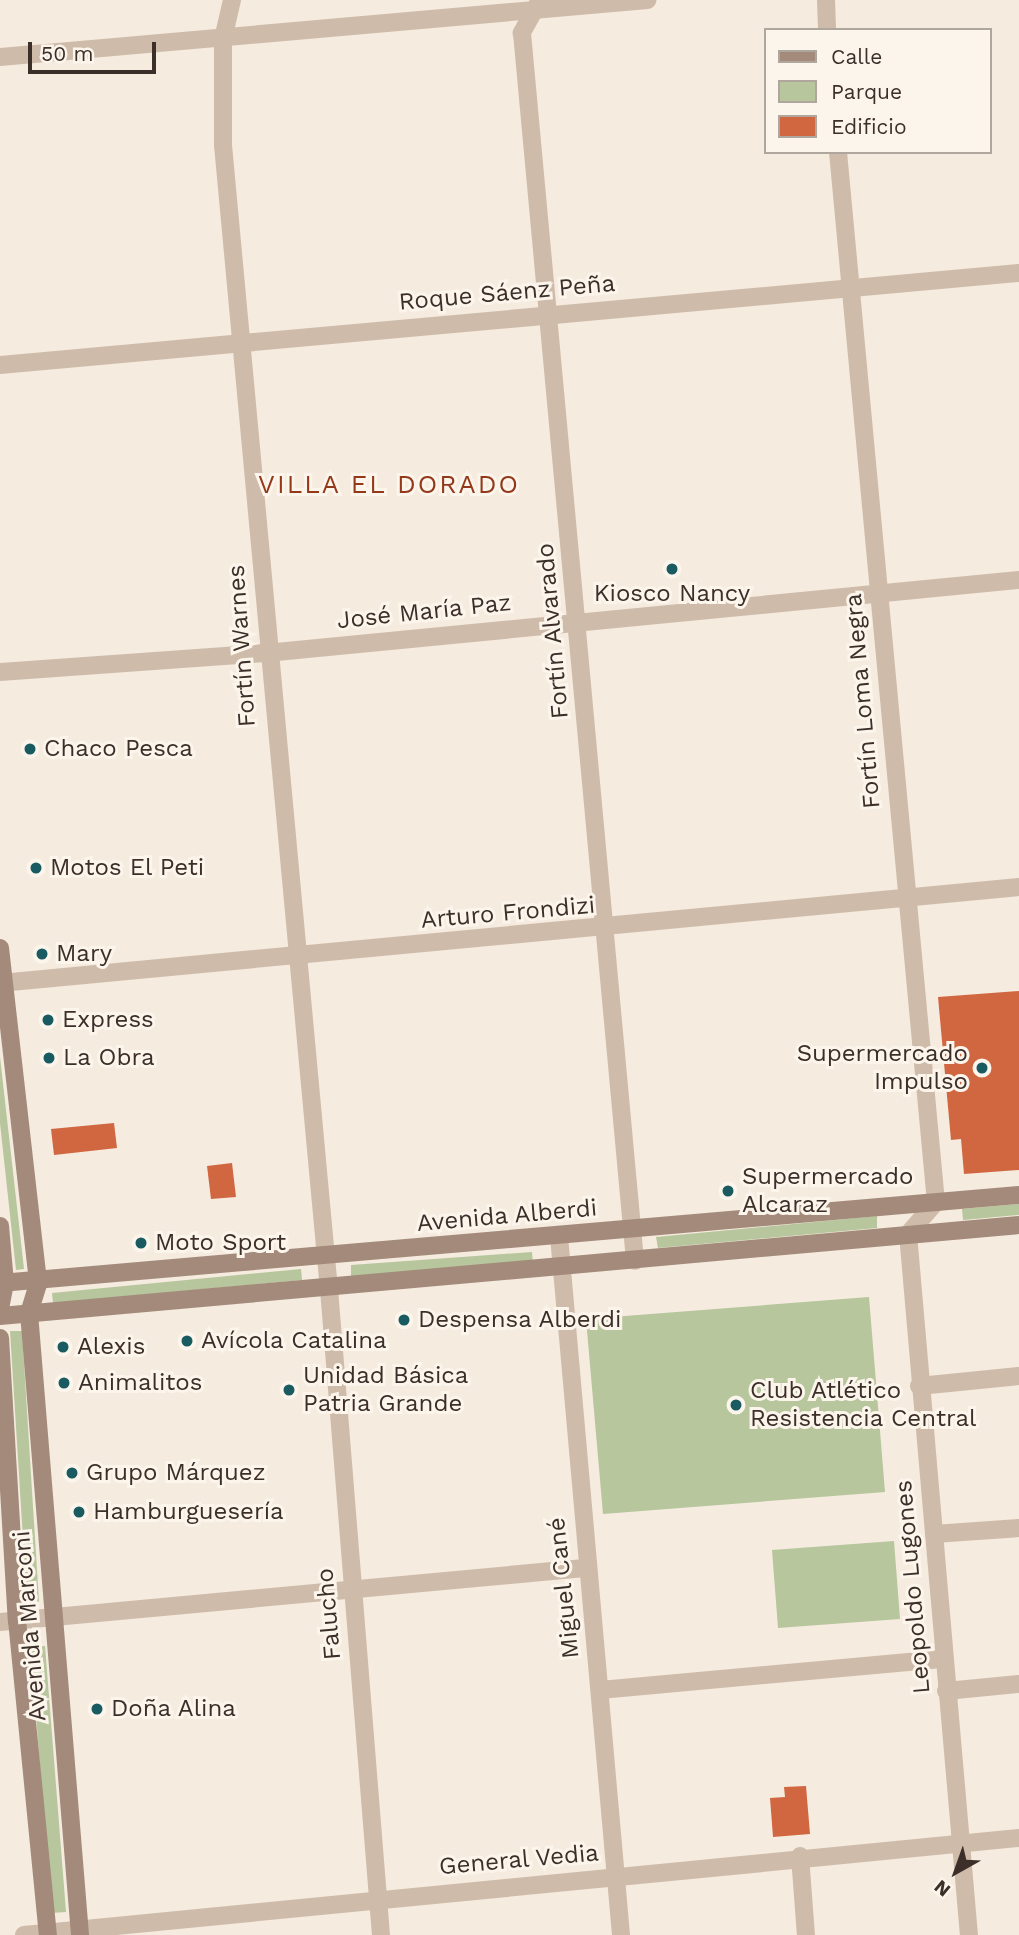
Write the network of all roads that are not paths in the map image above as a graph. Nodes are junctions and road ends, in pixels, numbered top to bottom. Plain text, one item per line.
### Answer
1 (232, 0) edge
2 (647, 0) edge
3 (826, 0) edge
4 (538, 5) edge
5 (827, 28) edge
6 (223, 38) junction
7 (0, 57) edge
8 (838, 154) edge
9 (1019, 273) edge
10 (849, 290) junction
11 (548, 314) junction
12 (239, 340) junction
13 (0, 365) edge
14 (1019, 580) edge
15 (879, 593) junction
16 (577, 621) junction
17 (266, 653) junction
18 (0, 672) edge
19 (1019, 887) edge
20 (904, 897) junction
21 (604, 930) junction
22 (0, 948) edge
23 (295, 954) junction
24 (1, 983) edge
25 (1019, 1195) edge
26 (936, 1202) junction
27 (1019, 1225) edge
28 (0, 1226) edge
29 (633, 1230) junction
30 (908, 1234) junction
31 (559, 1236) junction
32 (323, 1257) junction
33 (635, 1261) junction
34 (562, 1270) junction
35 (3, 1283) edge
36 (37, 1284) junction
37 (329, 1289) junction
38 (0, 1309) edge
39 (29, 1313) junction
40 (0, 1316) edge
41 (0, 1338) edge
42 (1019, 1376) edge
43 (919, 1386) junction
44 (1019, 1528) edge
45 (934, 1534) junction
46 (586, 1568) junction
47 (351, 1589) junction
48 (54, 1617) junction
49 (9, 1621) edge
50 (942, 1659) junction
51 (1019, 1684) edge
52 (600, 1690) junction
53 (946, 1691) junction
54 (1019, 1838) edge
55 (961, 1844) junction
56 (800, 1856) junction
57 (616, 1876) junction
58 (377, 1898) junction
59 (80, 1932) edge
60 (47, 1934) edge
61 (24, 1935) edge
62 (381, 1935) edge
63 (621, 1935) edge
64 (806, 1935) edge
65 (969, 1935) edge

1 - 6 street, Fortín Warnes
2 - 4 street
3 - 5 street
4 - 6 street
4 - 11 street, Fortín Alvarado
6 - 7 street
6 - 12 street, Fortín Warnes
8 - 10 street, Fortín Loma Negra
9 - 10 street, Roque Sáenz Peña
10 - 11 street, Roque Sáenz Peña
10 - 15 street, Fortín Loma Negra
11 - 12 street, Roque Sáenz Peña
11 - 16 street, Fortín Alvarado
12 - 13 street, Roque Sáenz Peña
12 - 17 street, Fortín Warnes
14 - 15 street, José María Paz
15 - 16 street, José María Paz
15 - 20 street, Fortín Loma Negra
16 - 17 street, José María Paz
16 - 21 street, Fortín Alvarado
17 - 18 street, José María Paz
17 - 23 street, Fortín Warnes
19 - 20 street, Arturo Frondizi
20 - 21 street, Arturo Frondizi
20 - 26 street, Fortín Loma Negra
21 - 23 street, Arturo Frondizi
21 - 29 street, Fortín Alvarado
22 - 24 main road
23 - 24 street, Arturo Frondizi
23 - 32 street, Fortín Warnes
24 - 36 main road
25 - 26 main road, Avenida Alberdi
26 - 29 main road, Avenida Alberdi
26 - 30 street
27 - 30 main road
28 - 35 main road
29 - 31 main road, Avenida Alberdi
29 - 33 street, Fortín Alvarado
30 - 33 main road
30 - 43 street, Leopoldo Lugones
31 - 32 main road, Avenida Alberdi
31 - 34 street, Miguel Cané
32 - 36 main road, Avenida Alberdi
32 - 37 street, Fortín Warnes
33 - 34 main road
34 - 37 main road
34 - 46 street, Miguel Cané
35 - 36 main road, Avenida Alberdi
35 - 38 main road
36 - 39 main road
37 - 39 main road
37 - 47 street, Falucho
39 - 40 main road
39 - 48 main road, Avenida Marconi
41 - 49 main road, Avenida Marconi
42 - 43 street
43 - 45 street, Leopoldo Lugones
44 - 45 street
45 - 50 street, Leopoldo Lugones
46 - 47 street
46 - 52 street, Miguel Cané
47 - 48 street
47 - 58 street, Falucho
48 - 49 street
48 - 59 main road, Avenida Marconi
49 - 60 main road, Avenida Marconi
50 - 52 street
50 - 53 street, Leopoldo Lugones
51 - 53 street
52 - 57 street, Miguel Cané
53 - 55 street, Leopoldo Lugones
54 - 55 street, General Vedia
55 - 56 street, General Vedia
55 - 65 street, Leopoldo Lugones
56 - 57 street, General Vedia
56 - 64 street
57 - 58 street, General Vedia
57 - 63 street, Miguel Cané
58 - 59 street, General Vedia
58 - 62 street, Falucho
59 - 60 street, General Vedia
60 - 61 street, General Vedia

